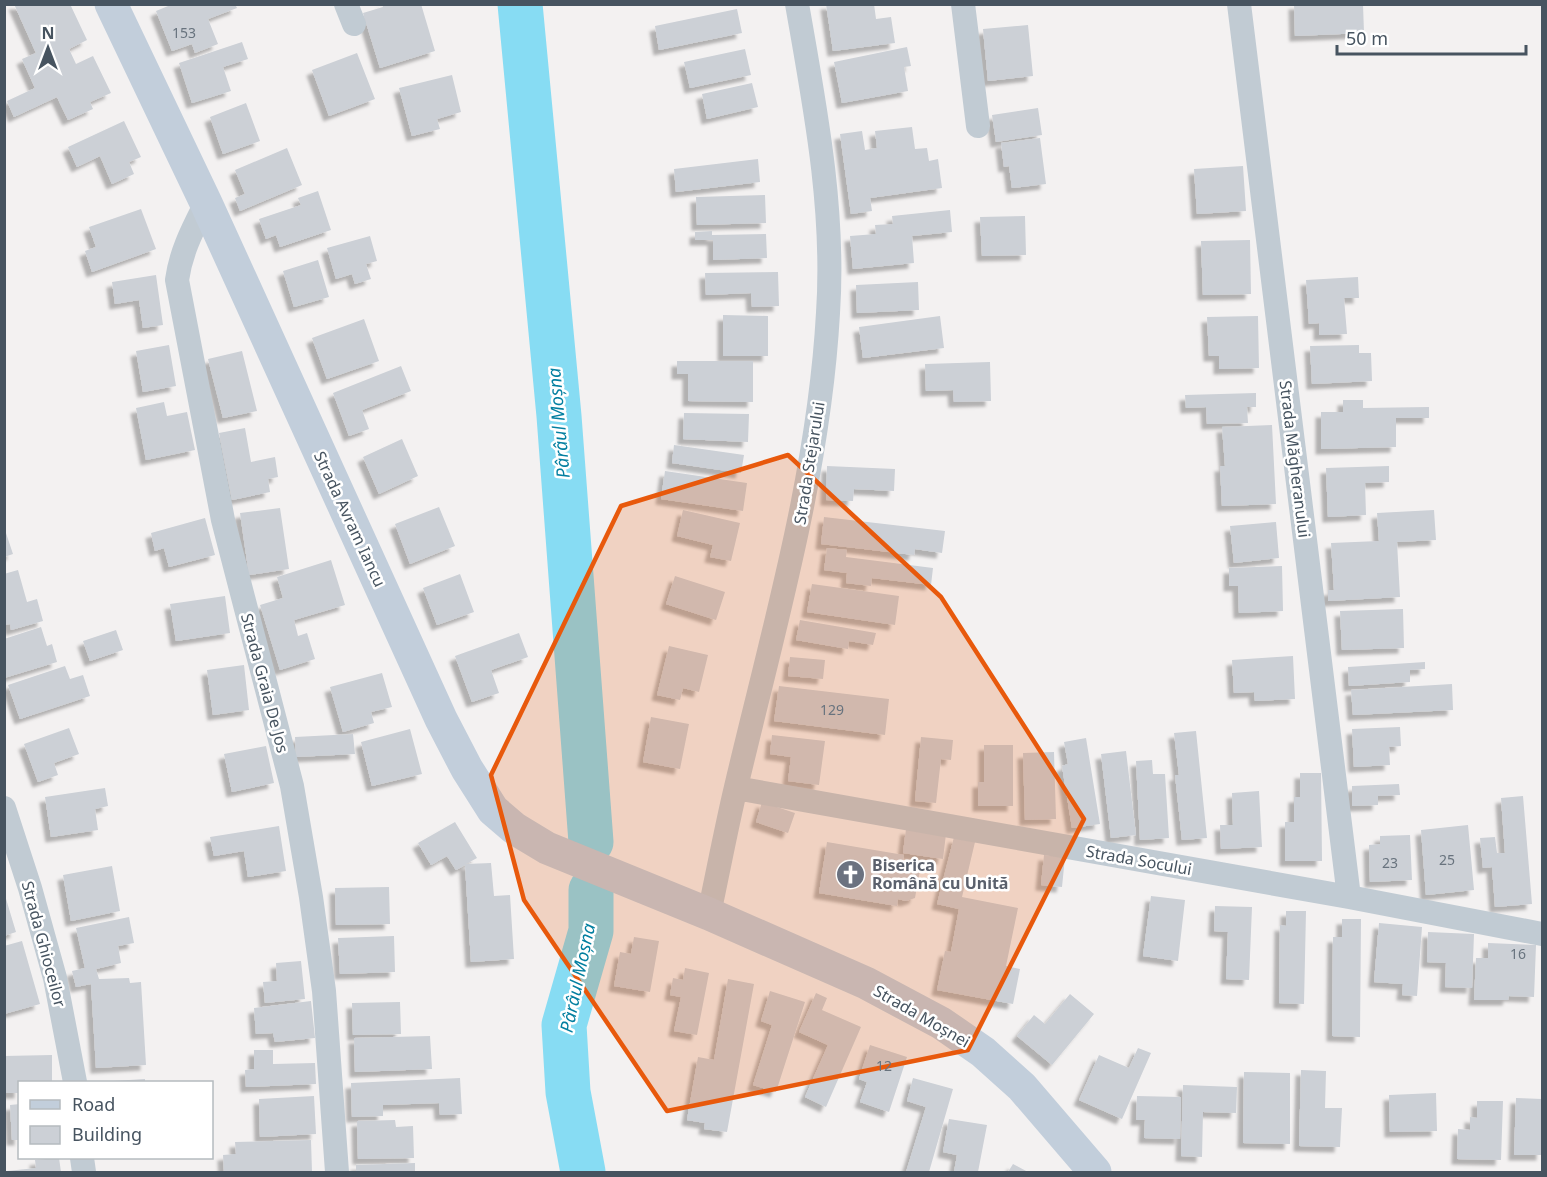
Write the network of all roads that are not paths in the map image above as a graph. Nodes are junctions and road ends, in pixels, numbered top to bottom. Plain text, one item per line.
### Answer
1 (111, 4) edge
2 (797, 4) edge
3 (963, 4) edge
4 (1240, 13) edge
5 (978, 126) dead end
6 (206, 203) junction
7 (736, 788) junction
8 (4, 808) edge
9 (1349, 897) junction
10 (709, 914) junction
11 (1542, 934) edge
12 (75, 1081) edge
13 (337, 1173) edge
14 (1095, 1173) edge

1 - 6 main road, Strada Avram Iancu
2 - 7 street, Strada Stejarului
3 - 5 street
4 - 9 street, Strada Măgheranului
6 - 10 main road, Strada Avram Iancu
6 - 13 street, Strada Graia De Jos
7 - 9 street, Strada Socului
7 - 10 street, Strada Stejarului
8 - 12 street, Strada Ghioceilor
9 - 11 street, Strada Socului
10 - 14 main road, Strada Moșnei

